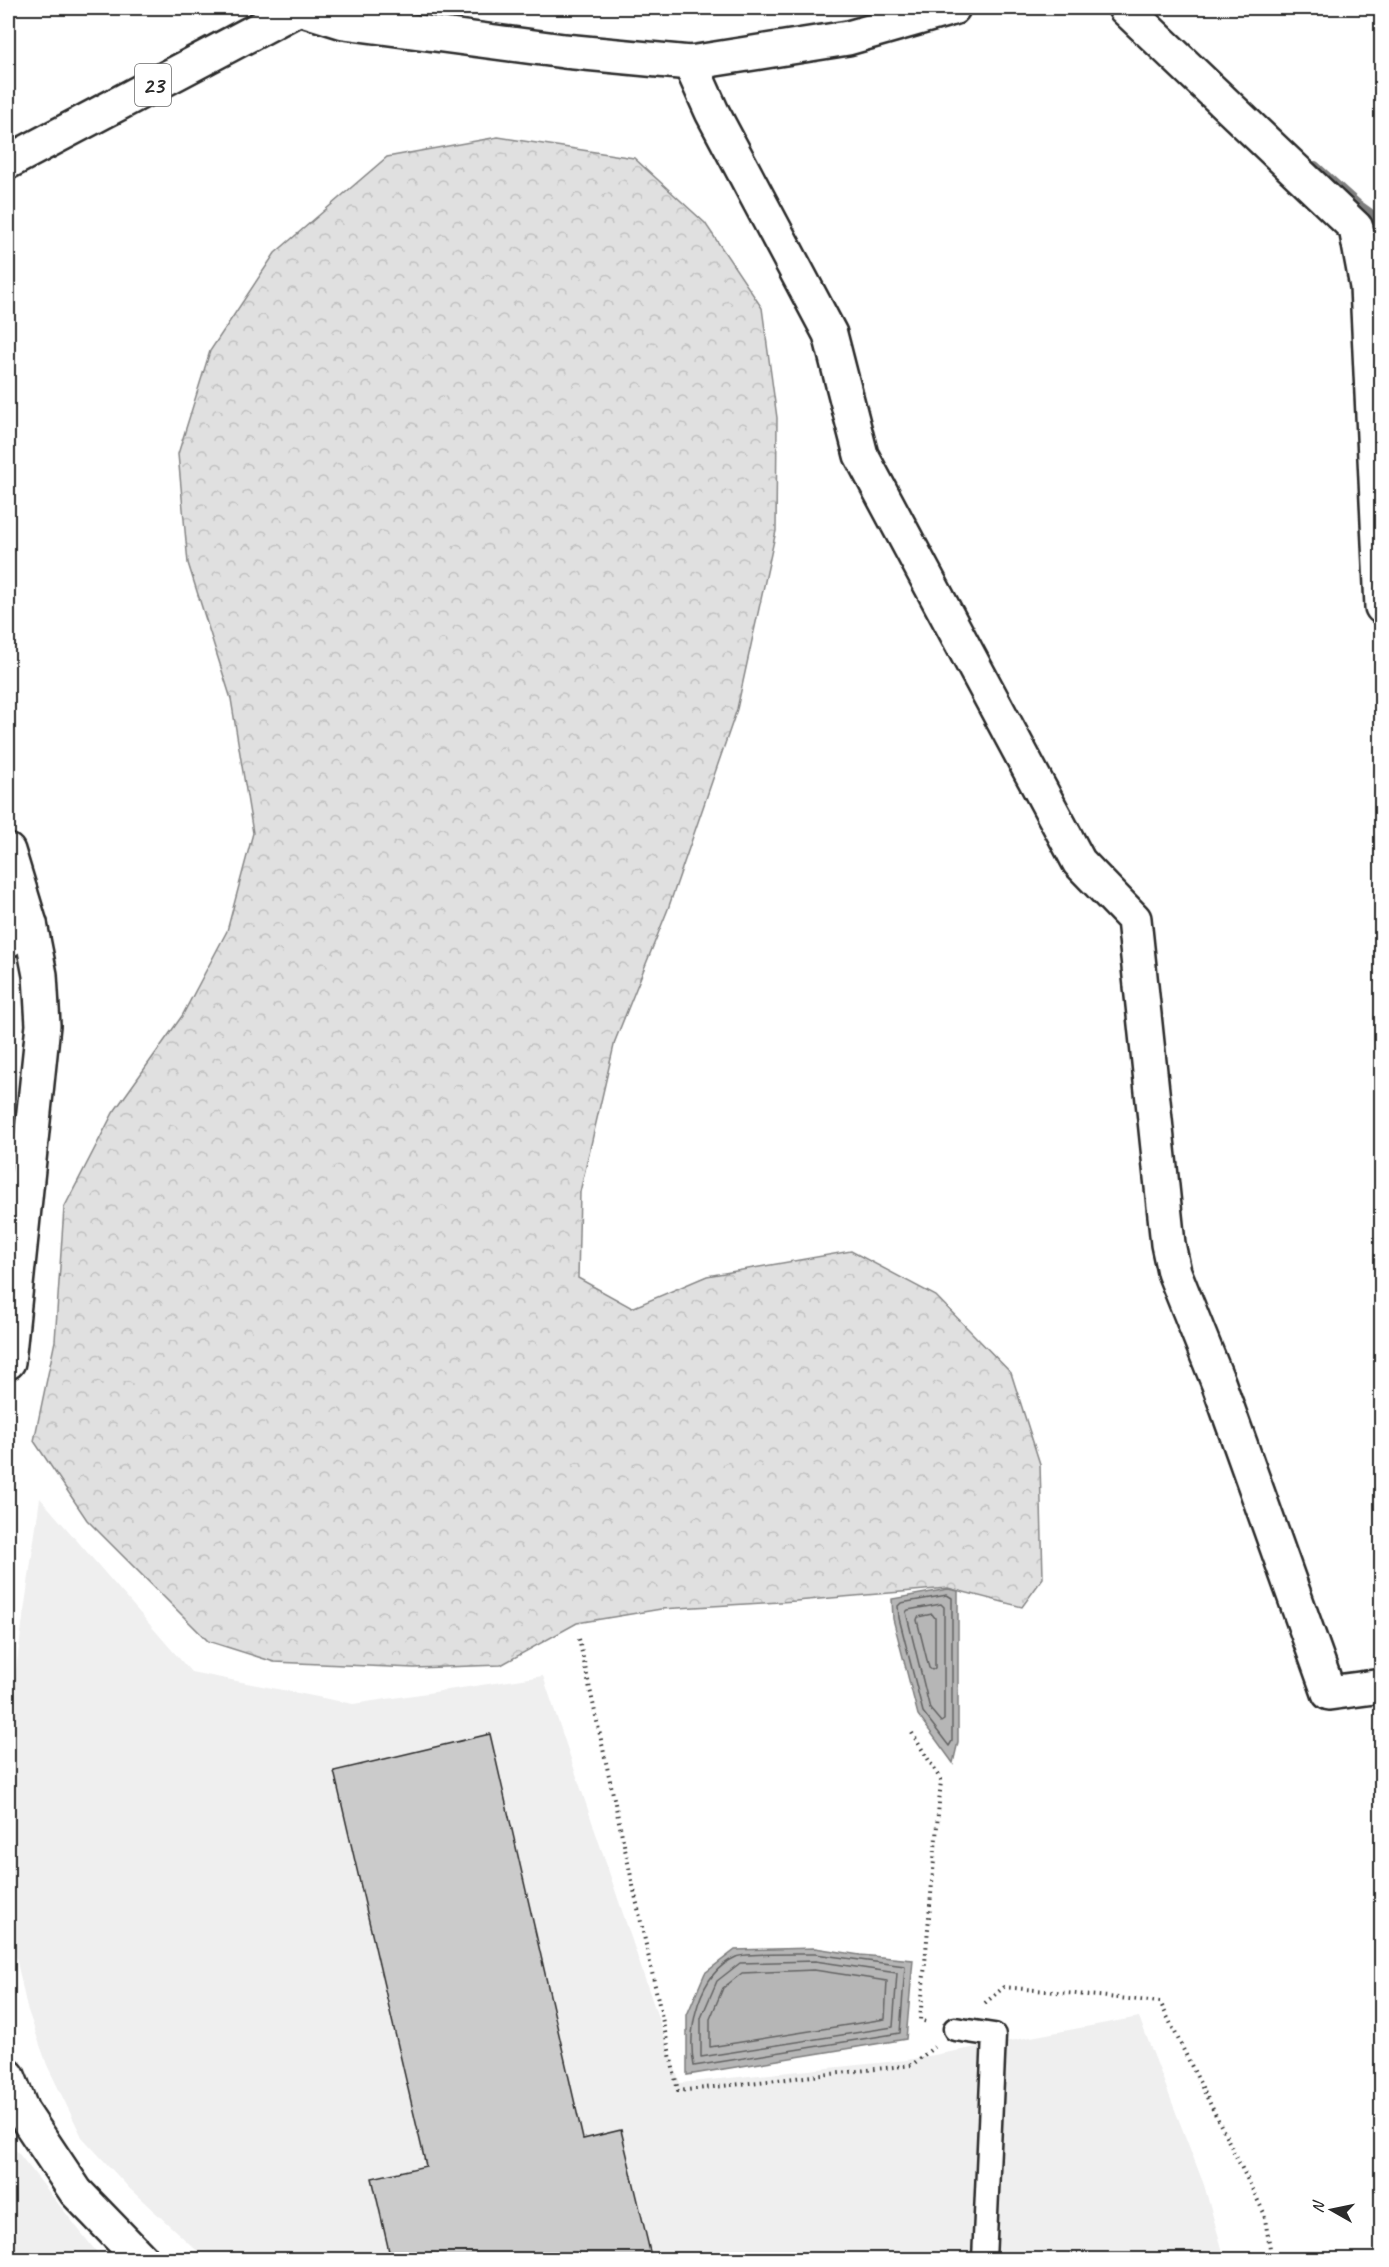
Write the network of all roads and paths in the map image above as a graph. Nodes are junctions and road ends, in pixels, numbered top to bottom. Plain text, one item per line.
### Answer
1 (299, 8) edge
2 (953, 8) edge
3 (1125, 8) edge
4 (690, 63) junction
5 (8, 162) edge
6 (1382, 607) edge
7 (8, 850) edge
8 (19, 932) edge
9 (8, 1362) edge
10 (579, 1639) dead end
11 (1382, 1686) edge
12 (912, 1733) dead end
13 (955, 2029) junction
14 (8, 2076) edge
15 (142, 2259) edge
16 (984, 2259) edge
17 (1272, 2259) edge

1 - 4 street
1 - 5 street, 23
2 - 4 street
3 - 6 street
4 - 11 street
7 - 8 street
8 - 9 street
10 - 13 path
12 - 13 path
13 - 16 lane
13 - 17 path
14 - 15 street

